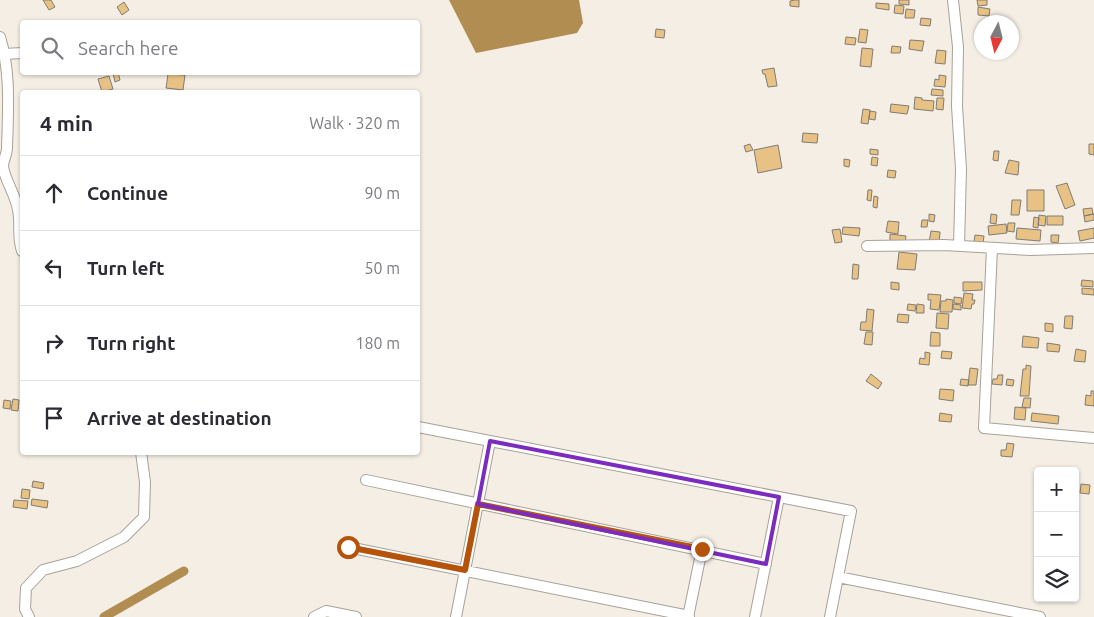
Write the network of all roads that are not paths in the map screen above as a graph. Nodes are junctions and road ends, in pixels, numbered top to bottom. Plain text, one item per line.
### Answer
1 (953, 0) edge
2 (0, 37) edge
3 (20, 53) edge
4 (5, 54) junction
5 (20, 246) edge
6 (867, 246) dead end
7 (958, 246) junction
8 (992, 248) junction
9 (1094, 248) edge
10 (420, 427) edge
11 (1094, 438) edge
12 (490, 441) junction
13 (141, 455) edge
14 (366, 480) dead end
15 (779, 497) junction
16 (478, 504) junction
17 (348, 547) dead end
18 (702, 549) junction
19 (766, 564) junction
20 (465, 570) junction
21 (838, 577) junction
22 (29, 617) edge
23 (314, 617) edge
24 (356, 617) edge
25 (456, 617) edge
26 (688, 617) edge
27 (755, 617) edge
28 (830, 617) edge
29 (1040, 617) edge

1 - 7 street
2 - 4 street
3 - 4 street
4 - 5 street
6 - 7 street
7 - 8 street
8 - 9 street
8 - 11 street
10 - 12 street
12 - 15 street
12 - 16 street
13 - 22 street
14 - 16 street
15 - 19 street
15 - 21 street
16 - 18 street
16 - 20 street
17 - 20 street
18 - 19 street
18 - 26 street
19 - 27 street
20 - 25 street
20 - 26 street
21 - 28 street
21 - 29 street
23 - 24 street

